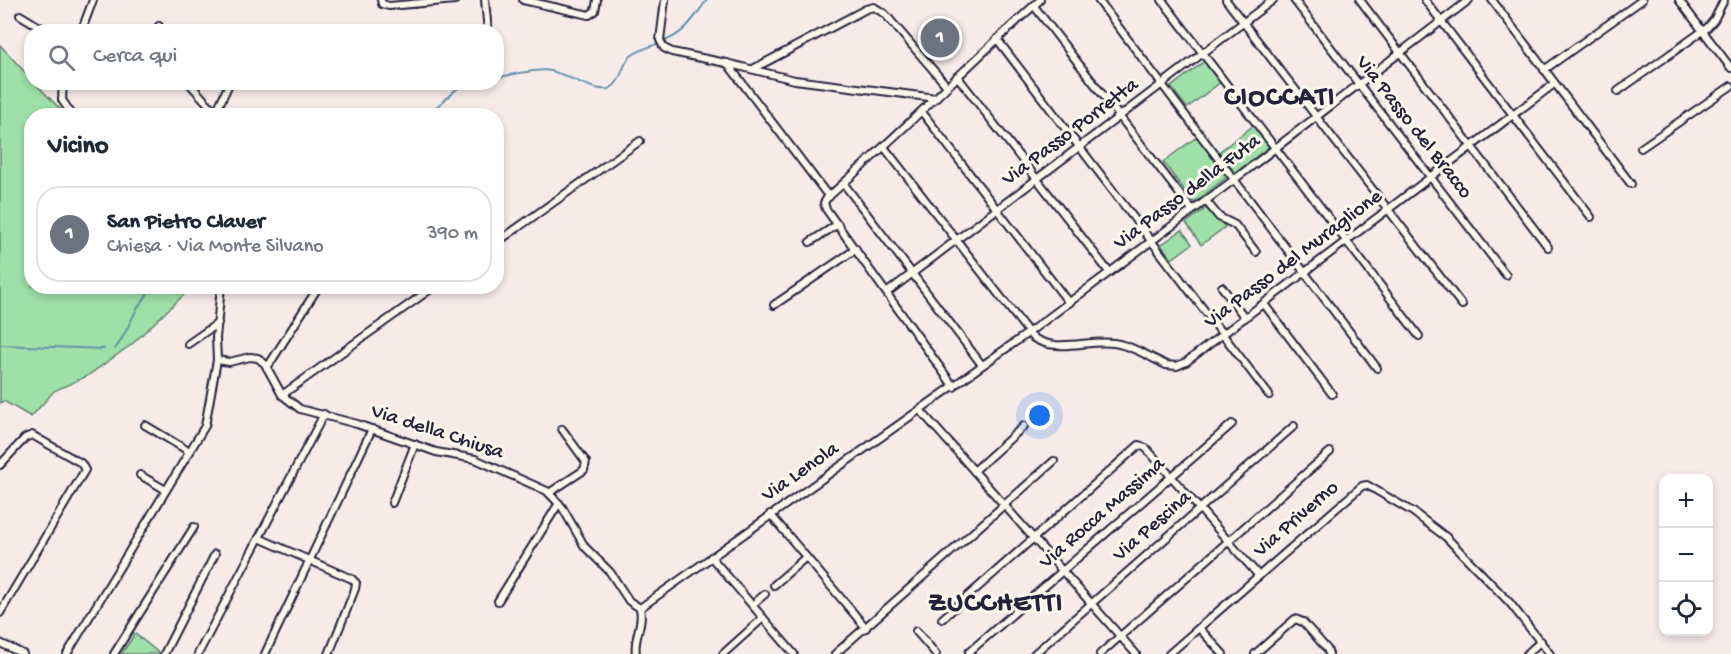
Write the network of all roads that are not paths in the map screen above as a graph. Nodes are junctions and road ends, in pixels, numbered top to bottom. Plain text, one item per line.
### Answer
1 (93, 0) edge
2 (455, 0) edge
3 (485, 0) edge
4 (525, 0) edge
5 (597, 0) edge
6 (665, 0) edge
7 (1040, 0) edge
8 (1098, 0) edge
9 (1162, 0) edge
10 (1226, 0) edge
11 (1273, 0) edge
12 (1294, 0) edge
13 (1360, 0) edge
14 (1425, 0) edge
15 (1469, 0) edge
16 (1492, 0) edge
17 (1642, 0) edge
18 (1679, 0) edge
19 (1724, 0) edge
20 (382, 2) edge
21 (1034, 6) junction
22 (20, 15) dead end
23 (1441, 21) junction
24 (1244, 22) junction
25 (35, 24) edge
26 (84, 24) edge
27 (487, 24) edge
28 (1703, 32) junction
29 (997, 39) junction
30 (1400, 52) junction
31 (1203, 53) junction
32 (726, 63) junction
33 (1731, 68) edge
34 (752, 70) junction
35 (1544, 70) junction
36 (957, 76) junction
37 (1163, 84) junction
38 (1359, 84) junction
39 (1554, 84) junction
40 (947, 86) junction
41 (1731, 86) edge
42 (63, 90) edge
43 (195, 90) edge
44 (227, 90) edge
45 (1618, 91) dead end
46 (936, 98) junction
47 (68, 108) edge
48 (212, 108) edge
49 (219, 108) edge
50 (922, 112) junction
51 (1317, 116) junction
52 (1513, 116) junction
53 (1120, 117) junction
54 (640, 141) dead end
55 (884, 147) junction
56 (1080, 147) junction
57 (1276, 147) junction
58 (1472, 147) junction
59 (1641, 148) dead end
60 (1430, 178) junction
61 (1235, 179) junction
62 (1036, 180) junction
63 (844, 184) junction
64 (1631, 184) dead end
65 (826, 200) junction
66 (1206, 201) junction
67 (997, 209) junction
68 (1389, 209) junction
69 (1192, 210) junction
70 (1592, 217) dead end
71 (838, 224) junction
72 (504, 237) edge
73 (957, 241) junction
74 (1346, 241) junction
75 (1150, 242) junction
76 (810, 243) dead end
77 (1548, 247) dead end
78 (856, 249) junction
79 (1256, 252) dead end
80 (1109, 272) junction
81 (913, 273) junction
82 (1304, 273) junction
83 (1506, 275) dead end
84 (1222, 287) dead end
85 (889, 291) dead end
86 (220, 294) edge
87 (314, 294) edge
88 (424, 294) edge
89 (1069, 303) junction
90 (1264, 304) junction
91 (774, 305) dead end
92 (1462, 305) dead end
93 (1245, 318) junction
94 (218, 323) junction
95 (1028, 333) junction
96 (1223, 335) junction
97 (1419, 336) dead end
98 (188, 344) dead end
99 (217, 360) junction
100 (982, 365) junction
101 (267, 368) junction
102 (1377, 368) dead end
103 (954, 387) junction
104 (1332, 394) dead end
105 (282, 395) junction
106 (1269, 395) dead end
107 (921, 411) junction
108 (324, 414) junction
109 (1232, 424) dead end
110 (145, 425) dead end
111 (1024, 426) dead end
112 (1294, 426) dead end
113 (372, 429) junction
114 (562, 429) dead end
115 (415, 444) junction
116 (190, 452) junction
117 (1330, 452) dead end
118 (1054, 461) dead end
119 (0, 465) edge
120 (974, 471) junction
121 (140, 475) dead end
122 (1171, 477) junction
123 (166, 490) junction
124 (549, 493) junction
125 (392, 503) dead end
126 (559, 503) junction
127 (1004, 505) junction
128 (1199, 509) junction
129 (770, 514) junction
130 (194, 527) dead end
131 (259, 538) junction
132 (1033, 538) junction
133 (1228, 541) junction
134 (215, 554) dead end
135 (711, 557) junction
136 (806, 557) junction
137 (309, 560) junction
138 (1063, 571) junction
139 (1259, 576) junction
140 (774, 585) dead end
141 (765, 594) dead end
142 (498, 601) dead end
143 (1091, 604) junction
144 (752, 605) junction
145 (640, 608) junction
146 (0, 613) edge
147 (763, 618) junction
148 (942, 620) dead end
149 (866, 628) junction
150 (1199, 628) junction
151 (916, 631) dead end
152 (1120, 637) junction
153 (1541, 641) junction
154 (0, 643) edge
155 (969, 652) dead end
156 (23, 654) edge
157 (67, 654) edge
158 (114, 654) edge
159 (164, 654) edge
160 (198, 654) edge
161 (265, 654) edge
162 (329, 654) edge
163 (636, 654) edge
164 (723, 654) edge
165 (794, 654) edge
166 (835, 654) edge
167 (936, 654) edge
168 (1034, 654) edge
169 (1100, 654) edge
170 (1136, 654) edge
171 (1169, 654) edge
172 (1223, 654) edge
173 (1255, 654) edge
174 (1329, 654) edge
175 (1527, 654) edge
176 (1550, 654) edge

1 - 26 street
2 - 20 street
3 - 27 street
4 - 5 street
6 - 32 street
7 - 21 street
8 - 37 street
9 - 31 street
10 - 24 street
11 - 24 street, Via Passo Porretta
12 - 38 street, Via Passo del Bracco
13 - 30 street
14 - 23 street
15 - 23 street, Via Passo della Futa
16 - 35 street
17 - 35 street
18 - 28 street
19 - 28 street
21 - 29 street
21 - 53 street
22 - 25 street
23 - 30 street, Via Passo della Futa
23 - 52 street
24 - 31 street, Via Passo Porretta
24 - 51 street
28 - 33 street
28 - 45 street
29 - 36 street
29 - 56 street
30 - 38 street, Via Passo della Futa
30 - 58 street
31 - 37 street, Via Passo Porretta
31 - 57 street
32 - 34 street
32 - 65 street
34 - 40 street
34 - 46 street
35 - 39 street
36 - 40 street
36 - 62 street
37 - 53 street, Via Passo Porretta
37 - 61 street
38 - 51 street, Via Passo della Futa
38 - 60 street, Via Passo del Bracco
39 - 52 street, Via Passo del Muraglione
39 - 64 street
40 - 46 street
41 - 59 street
42 - 47 street
43 - 48 street
44 - 49 street
46 - 50 street
50 - 55 street
50 - 67 street
51 - 57 street, Via Passo della Futa
51 - 68 street
52 - 58 street, Via Passo del Muraglione
52 - 70 street
53 - 56 street, Via Passo Porretta
53 - 69 street
54 - 72 street
55 - 63 street
55 - 73 street
56 - 62 street, Via Passo Porretta
56 - 75 street
57 - 61 street, Via Passo della Futa
57 - 74 street
58 - 60 street, Via Passo del Muraglione
58 - 77 street
60 - 68 street, Via Passo del Muraglione
60 - 83 street, Via Passo del Bracco
61 - 66 street, Via Passo della Futa
61 - 82 street
62 - 67 street, Via Passo Porretta
62 - 80 street
63 - 65 street
63 - 81 street
65 - 71 street
66 - 69 street, Via Passo della Futa
66 - 79 street
67 - 73 street, Via Passo Porretta
67 - 89 street
68 - 74 street, Via Passo del Muraglione
68 - 92 street
69 - 75 street, Via Passo della Futa
71 - 76 street
71 - 78 street
73 - 81 street, Via Passo Porretta
73 - 95 street
74 - 82 street, Via Passo del Muraglione
74 - 97 street
75 - 80 street, Via Passo della Futa
75 - 96 street
78 - 91 street
78 - 103 street
80 - 89 street, Via Passo della Futa
81 - 85 street, Via Passo Porretta
81 - 100 street
82 - 90 street, Via Passo del Muraglione
82 - 102 street
84 - 93 street
86 - 94 street
87 - 101 street
88 - 105 street
89 - 95 street, Via Passo della Futa
90 - 93 street, Via Passo del Muraglione
90 - 104 street
93 - 96 street, Via Passo del Muraglione
94 - 98 street
94 - 99 street
95 - 96 street, Via Passo del Muraglione
95 - 100 street, Via Passo della Futa
96 - 106 street
99 - 101 street
99 - 116 street
100 - 103 street, Via Lenola
101 - 105 street, Via della Chiusa
103 - 107 street, Via Lenola
105 - 108 street, Via della Chiusa
107 - 120 street
107 - 129 street, Via Lenola
108 - 113 street, Via della Chiusa
108 - 131 street
109 - 122 street, Via Rocca Massima
110 - 116 street
111 - 120 street
112 - 128 street, Via Pescina
113 - 115 street, Via della Chiusa
113 - 137 street
114 - 124 street
115 - 124 street, Via della Chiusa
115 - 125 street
116 - 123 street
117 - 133 street
118 - 127 street
119 - 146 street
120 - 127 street
121 - 123 street
122 - 128 street
122 - 132 street
122 - 138 street, Via Rocca Massima
123 - 157 street
124 - 126 street, Via della Chiusa
126 - 142 street
126 - 145 street, Via della Chiusa
127 - 132 street
127 - 149 street
128 - 133 street
128 - 143 street, Via Pescina
129 - 135 street, Via Lenola
129 - 136 street
130 - 158 street
131 - 137 street
131 - 160 street
132 - 138 street
132 - 148 street
133 - 139 street
133 - 152 street
134 - 159 street
135 - 144 street
135 - 145 street, Via Lenola
136 - 140 street
136 - 149 street
137 - 161 street
137 - 162 street
138 - 143 street
138 - 155 street, Via Rocca Massima
139 - 150 street, Via Priverno
139 - 153 street, Via Priverno
141 - 144 street
143 - 152 street
143 - 168 street, Via Pescina
144 - 147 street
145 - 163 street
147 - 164 street
147 - 165 street
149 - 166 street
150 - 171 street, Via Priverno
150 - 172 street
151 - 167 street
152 - 169 street
152 - 170 street
153 - 175 street
153 - 176 street, Via Priverno
154 - 156 street
173 - 174 street

